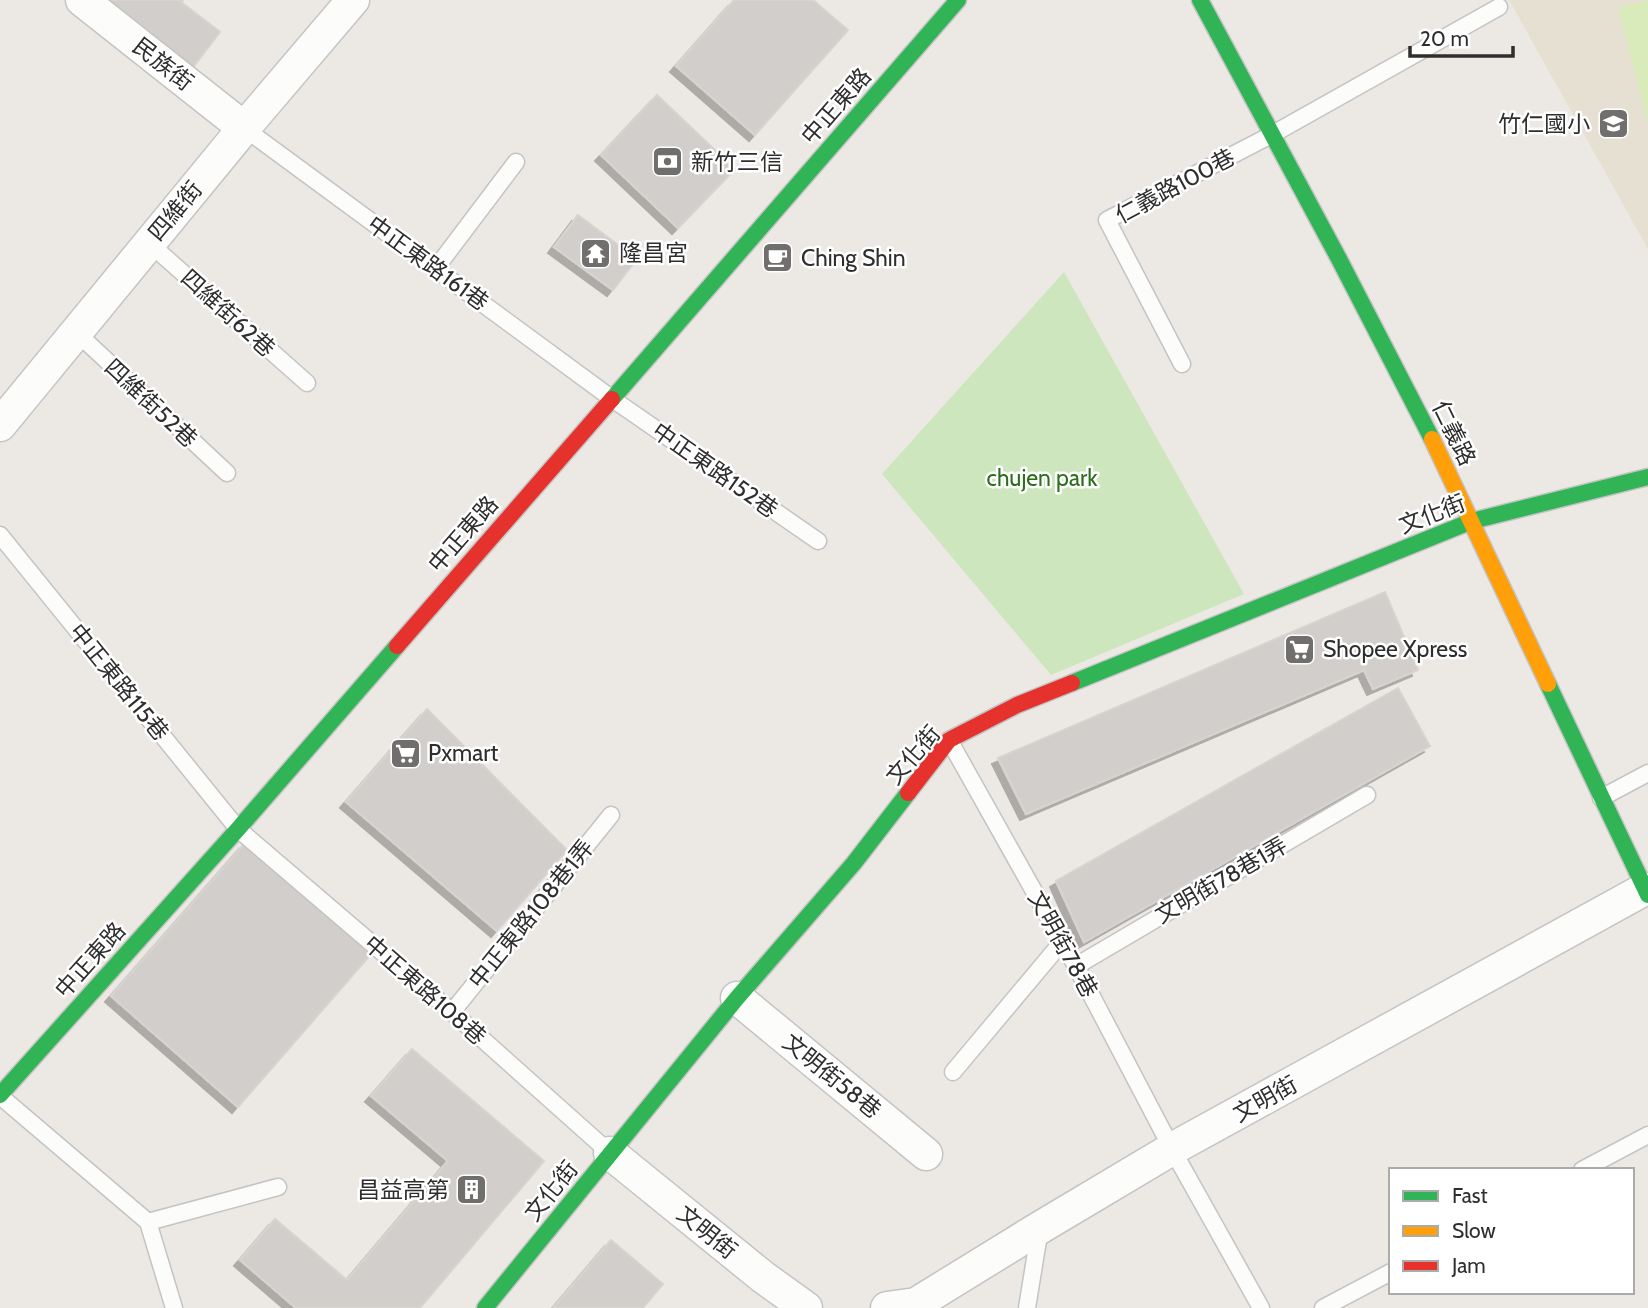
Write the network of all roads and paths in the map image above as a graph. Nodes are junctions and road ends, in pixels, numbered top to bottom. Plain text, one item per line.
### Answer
1 (82, 0) edge
2 (353, 0) edge
3 (958, 0) edge
4 (1200, 0) edge
5 (1499, 7) dead end
6 (244, 128) junction
7 (1273, 134) junction
8 (516, 162) dead end
9 (149, 243) junction
10 (436, 268) junction
11 (76, 332) junction
12 (1182, 364) dead end
13 (307, 383) dead end
14 (611, 398) junction
15 (0, 425) edge
16 (227, 473) dead end
17 (1648, 477) edge
18 (1472, 521) junction
19 (0, 535) edge
20 (818, 541) dead end
21 (949, 740) junction
22 (1648, 773) edge
23 (1367, 794) dead end
24 (1600, 799) junction
25 (611, 816) dead end
26 (238, 829) junction
27 (1647, 892) edge
28 (1062, 942) junction
29 (1076, 966) junction
30 (737, 998) junction
31 (452, 1012) junction
32 (953, 1072) dead end
33 (0, 1096) edge
34 (1648, 1135) edge
35 (1172, 1150) junction
36 (610, 1153) junction
37 (926, 1154) dead end
38 (1586, 1168) edge
39 (278, 1187) dead end
40 (148, 1222) junction
41 (1041, 1227) junction
42 (1389, 1273) edge
43 (174, 1308) edge
44 (485, 1308) edge
45 (807, 1308) edge
46 (887, 1308) edge
47 (1027, 1308) edge
48 (1261, 1308) edge
49 (1322, 1308) edge

1 - 6 street, 民族街
2 - 6 street, 四維街
3 - 14 street, 中正東路
4 - 7 street, 仁義路
5 - 7 lane
6 - 9 street, 四維街
6 - 10 lane, 中正東路161巷
7 - 12 lane, 仁義路100巷
7 - 18 street, 仁義路
8 - 10 lane
9 - 11 street, 四維街
9 - 13 lane, 四維街62巷
10 - 14 lane, 中正東路161巷
11 - 15 street, 四維街
11 - 16 lane, 四維街52巷
14 - 20 lane, 中正東路152巷
14 - 26 street, 中正東路
17 - 18 street, 文化街
18 - 21 street, 文化街
18 - 24 street, 仁義路
19 - 26 lane, 中正東路115巷
21 - 28 lane, 文明街78巷
21 - 30 street, 文化街
22 - 24 lane
23 - 29 lane, 文明街78巷1弄
24 - 27 street, 仁義路
25 - 31 lane, 中正東路108巷1弄
26 - 31 lane, 中正東路108巷
26 - 33 street, 中正東路
27 - 35 street, 文明街
28 - 29 lane, 文明街78巷
28 - 32 lane
29 - 35 lane, 文明街78巷
30 - 36 street, 文化街
30 - 37 street, 文明街58巷
31 - 36 lane, 中正東路108巷
33 - 40 lane
34 - 38 lane
35 - 41 street, 文明街
35 - 48 lane, 文明街78巷
36 - 44 street, 文化街
36 - 45 street, 文明街
39 - 40 lane
40 - 43 lane
41 - 46 street, 文明街
41 - 47 lane
42 - 49 lane

